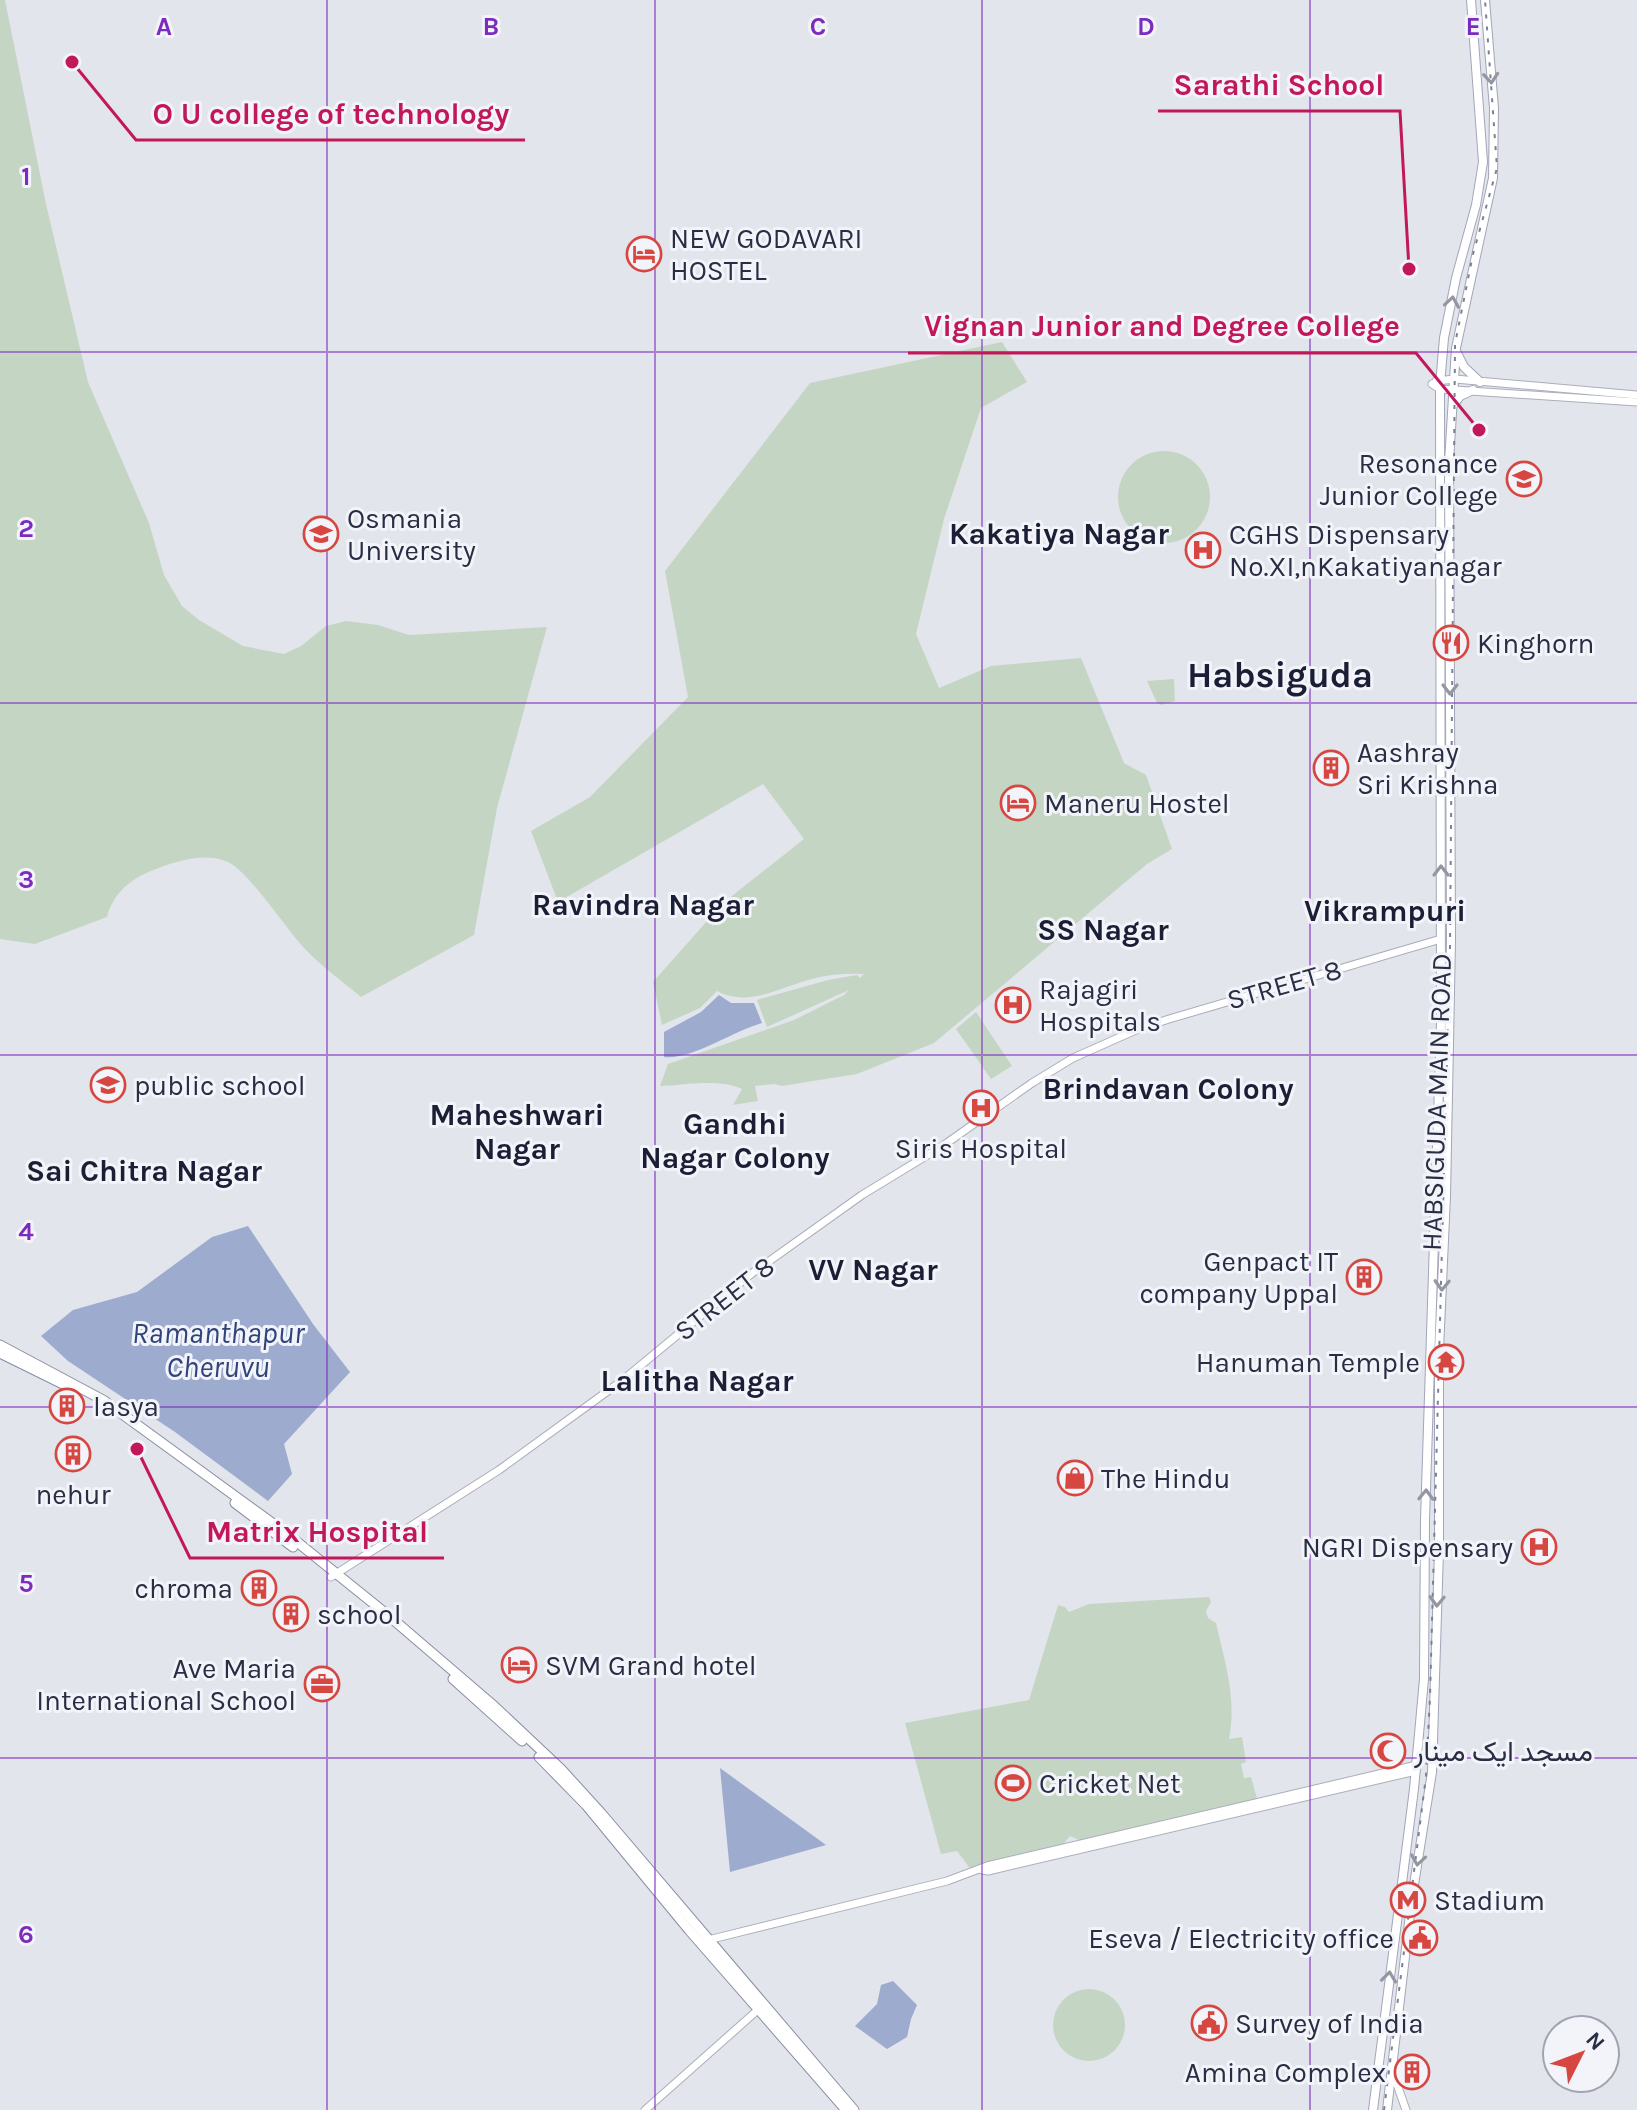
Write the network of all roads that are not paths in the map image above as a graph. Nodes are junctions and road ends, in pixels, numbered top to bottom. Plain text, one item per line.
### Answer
1 (1471, 0) edge
2 (1485, 0) edge
3 (1456, 348) junction
4 (1480, 382) junction
5 (1454, 383) junction
6 (1438, 384) junction
7 (1473, 390) junction
8 (1637, 395) edge
9 (1637, 402) edge
10 (1452, 408) junction
11 (1445, 643) junction
12 (1441, 939) junction
13 (1434, 1194) junction
14 (1446, 1196) junction
15 (0, 1345) edge
16 (0, 1353) edge
17 (82, 1391) junction
18 (334, 1575) junction
19 (1424, 1674) junction
20 (1434, 1674) junction
21 (1416, 1768) junction
22 (704, 1942) junction
23 (761, 2007) junction
24 (1393, 2073) junction
25 (645, 2110) edge
26 (846, 2110) edge
27 (854, 2110) edge
28 (1373, 2110) edge
29 (1387, 2110) edge
30 (1406, 2110) edge

6 -> 1 main road, HABSIGUDA MAIN ROAD
2 -> 3 main road, HABSIGUDA MAIN ROAD
3 - 4 main road
3 - 5 main road, HABSIGUDA MAIN ROAD
4 - 5 street
4 - 8 street
5 - 6 street
5 - 7 street
5 - 10 main road, HABSIGUDA MAIN ROAD
6 - 11 main road, HABSIGUDA MAIN ROAD
7 - 9 street
7 - 10 main road
10 - 11 main road, HABSIGUDA MAIN ROAD
12 -> 11 main road, HABSIGUDA MAIN ROAD
11 -> 14 main road, HABSIGUDA MAIN ROAD
12 - 13 main road, HABSIGUDA MAIN ROAD
12 - 18 street, STREET 8
13 - 14 main road
19 -> 13 main road, HABSIGUDA MAIN ROAD
14 -> 20 main road, HABSIGUDA MAIN ROAD
15 - 17 highway
16 - 17 highway
17 - 18 highway
18 - 22 highway
19 - 20 main road
19 - 21 main road, HABSIGUDA MAIN ROAD
20 -> 24 main road, HABSIGUDA MAIN ROAD
21 - 22 street
28 -> 21 main road, HABSIGUDA MAIN ROAD
22 - 23 highway
23 - 25 street
23 - 26 highway
23 - 27 highway
24 - 29 main road, HABSIGUDA MAIN ROAD
24 - 30 street

